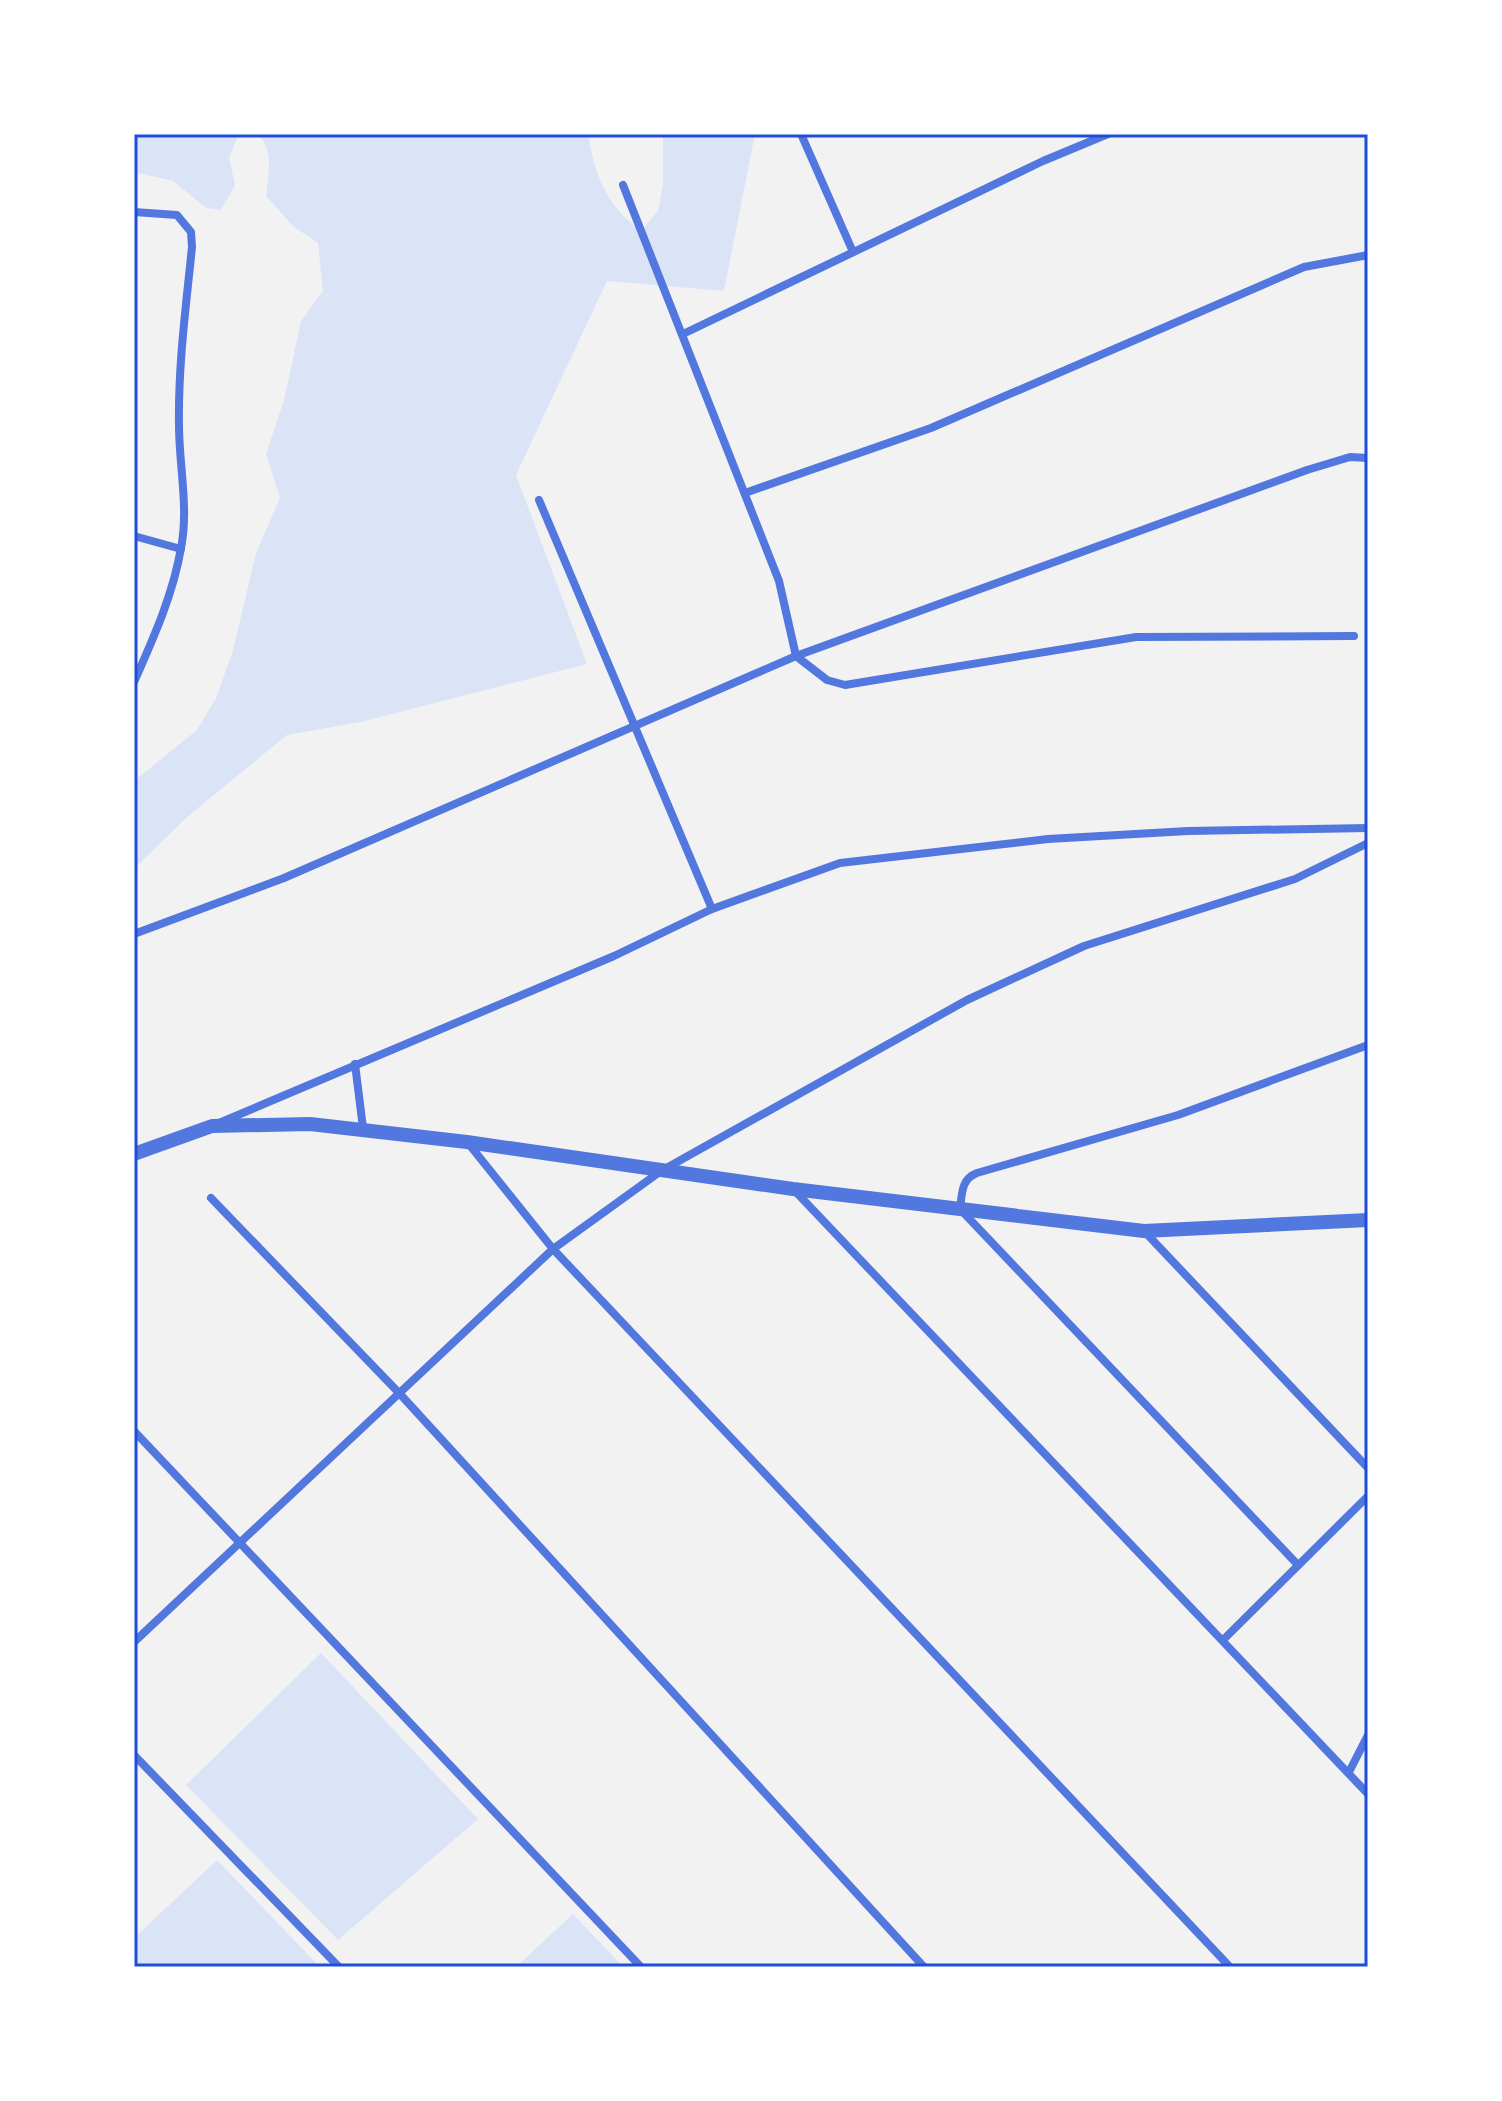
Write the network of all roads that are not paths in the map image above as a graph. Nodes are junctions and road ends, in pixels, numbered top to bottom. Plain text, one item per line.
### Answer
1 (801, 134) edge
2 (1108, 134) edge
3 (623, 185) dead end
4 (134, 212) edge
5 (853, 252) junction
6 (1368, 255) edge
7 (683, 334) junction
8 (1368, 458) edge
9 (745, 493) junction
10 (539, 500) dead end
11 (134, 536) edge
12 (181, 549) junction
13 (1354, 636) dead end
14 (796, 656) junction
15 (134, 682) edge
16 (634, 729) junction
17 (1368, 828) edge
18 (1368, 843) edge
19 (712, 909) junction
20 (134, 934) edge
21 (1368, 1045) edge
22 (355, 1064) junction
23 (212, 1126) junction
24 (363, 1128) junction
25 (467, 1142) junction
26 (134, 1154) edge
27 (661, 1171) junction
28 (793, 1189) junction
29 (211, 1198) dead end
30 (960, 1209) junction
31 (1368, 1220) edge
32 (1144, 1231) junction
33 (553, 1249) junction
34 (400, 1394) junction
35 (134, 1431) edge
36 (1368, 1468) edge
37 (1368, 1496) edge
38 (239, 1542) junction
39 (1298, 1565) junction
40 (1223, 1640) junction
41 (134, 1642) edge
42 (1368, 1735) edge
43 (134, 1755) edge
44 (1349, 1772) junction
45 (1368, 1794) edge
46 (339, 1967) edge
47 (641, 1967) edge
48 (924, 1967) edge
49 (1230, 1967) edge

1 - 5 street
2 - 5 street
3 - 7 street
4 - 12 street
5 - 7 street
6 - 9 street
7 - 9 street
8 - 14 street
9 - 14 street
10 - 16 street
11 - 12 street
12 - 15 street
13 - 14 street
14 - 16 street
16 - 19 street
16 - 20 street
17 - 19 street
18 - 27 street
19 - 22 street
21 - 30 street
22 - 23 street
22 - 24 street
23 - 24 street
23 - 26 street
24 - 25 street
25 - 27 street
25 - 33 street
27 - 28 street
27 - 33 street
28 - 30 street
28 - 40 street
29 - 34 street
30 - 32 street
30 - 39 street
31 - 32 street
32 - 36 street
33 - 34 street
33 - 49 street
34 - 38 street
34 - 48 street
35 - 38 street
37 - 39 street
38 - 41 street
38 - 47 street
39 - 40 street
40 - 44 street
42 - 44 street
43 - 46 street
44 - 45 street

